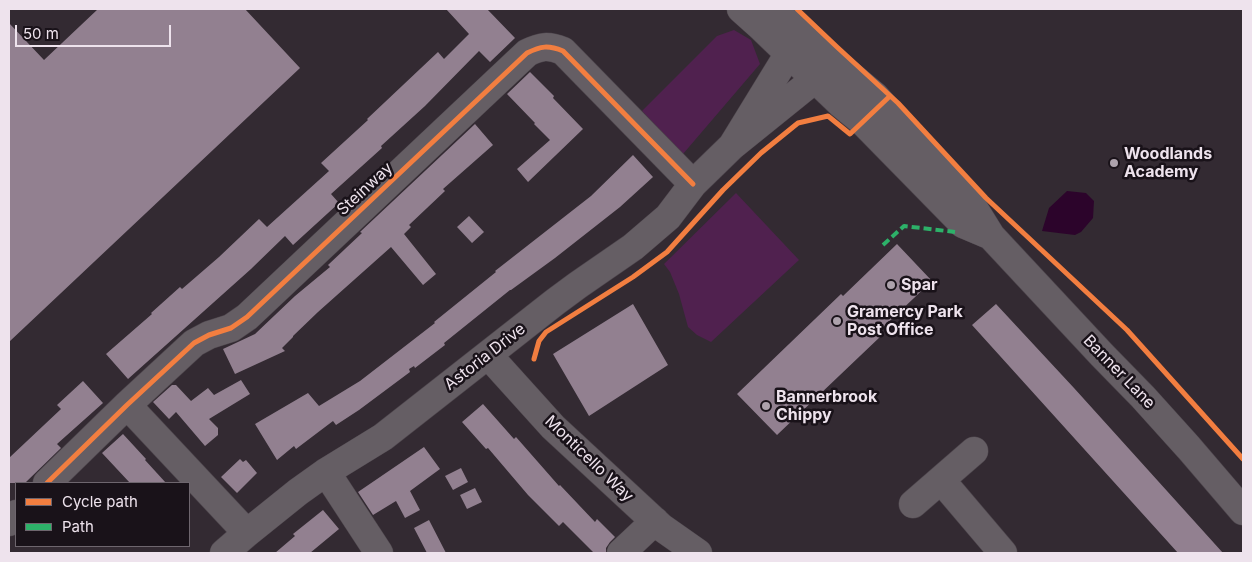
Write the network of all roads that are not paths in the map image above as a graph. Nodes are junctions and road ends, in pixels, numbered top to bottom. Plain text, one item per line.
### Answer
1 (740, 9) edge
2 (760, 9) edge
3 (777, 9) edge
4 (796, 44) junction
5 (815, 79) junction
6 (732, 146) junction
7 (693, 184) junction
8 (990, 236) junction
9 (488, 355) junction
10 (127, 404) junction
11 (974, 451) dead end
12 (326, 472) junction
13 (941, 480) junction
14 (48, 482) edge
15 (913, 504) dead end
16 (1243, 511) edge
17 (655, 521) junction
18 (247, 532) junction
19 (224, 553) edge
20 (379, 553) edge
21 (621, 553) edge
22 (698, 553) edge
23 (1003, 553) edge

1 - 4 street, Banner Lane
2 - 4 street, Banner Lane
3 - 4 street, Banner Lane
4 - 5 street, Banner Lane
4 - 6 street, Astoria Drive
4 - 8 street, Banner Lane
5 - 6 street, Astoria Drive
5 - 8 street, Banner Lane
6 - 7 street, Astoria Drive
7 - 9 street, Astoria Drive
7 - 10 street, Steinway
8 - 16 street, Banner Lane
9 - 12 street, Astoria Drive
9 - 17 street, Monticello Way
10 - 14 street, Steinway
10 - 18 street
11 - 13 street
12 - 18 street, Astoria Drive
12 - 20 street
13 - 15 street
13 - 23 street
17 - 21 street
17 - 22 street, Monticello Way
18 - 19 street, Astoria Drive

